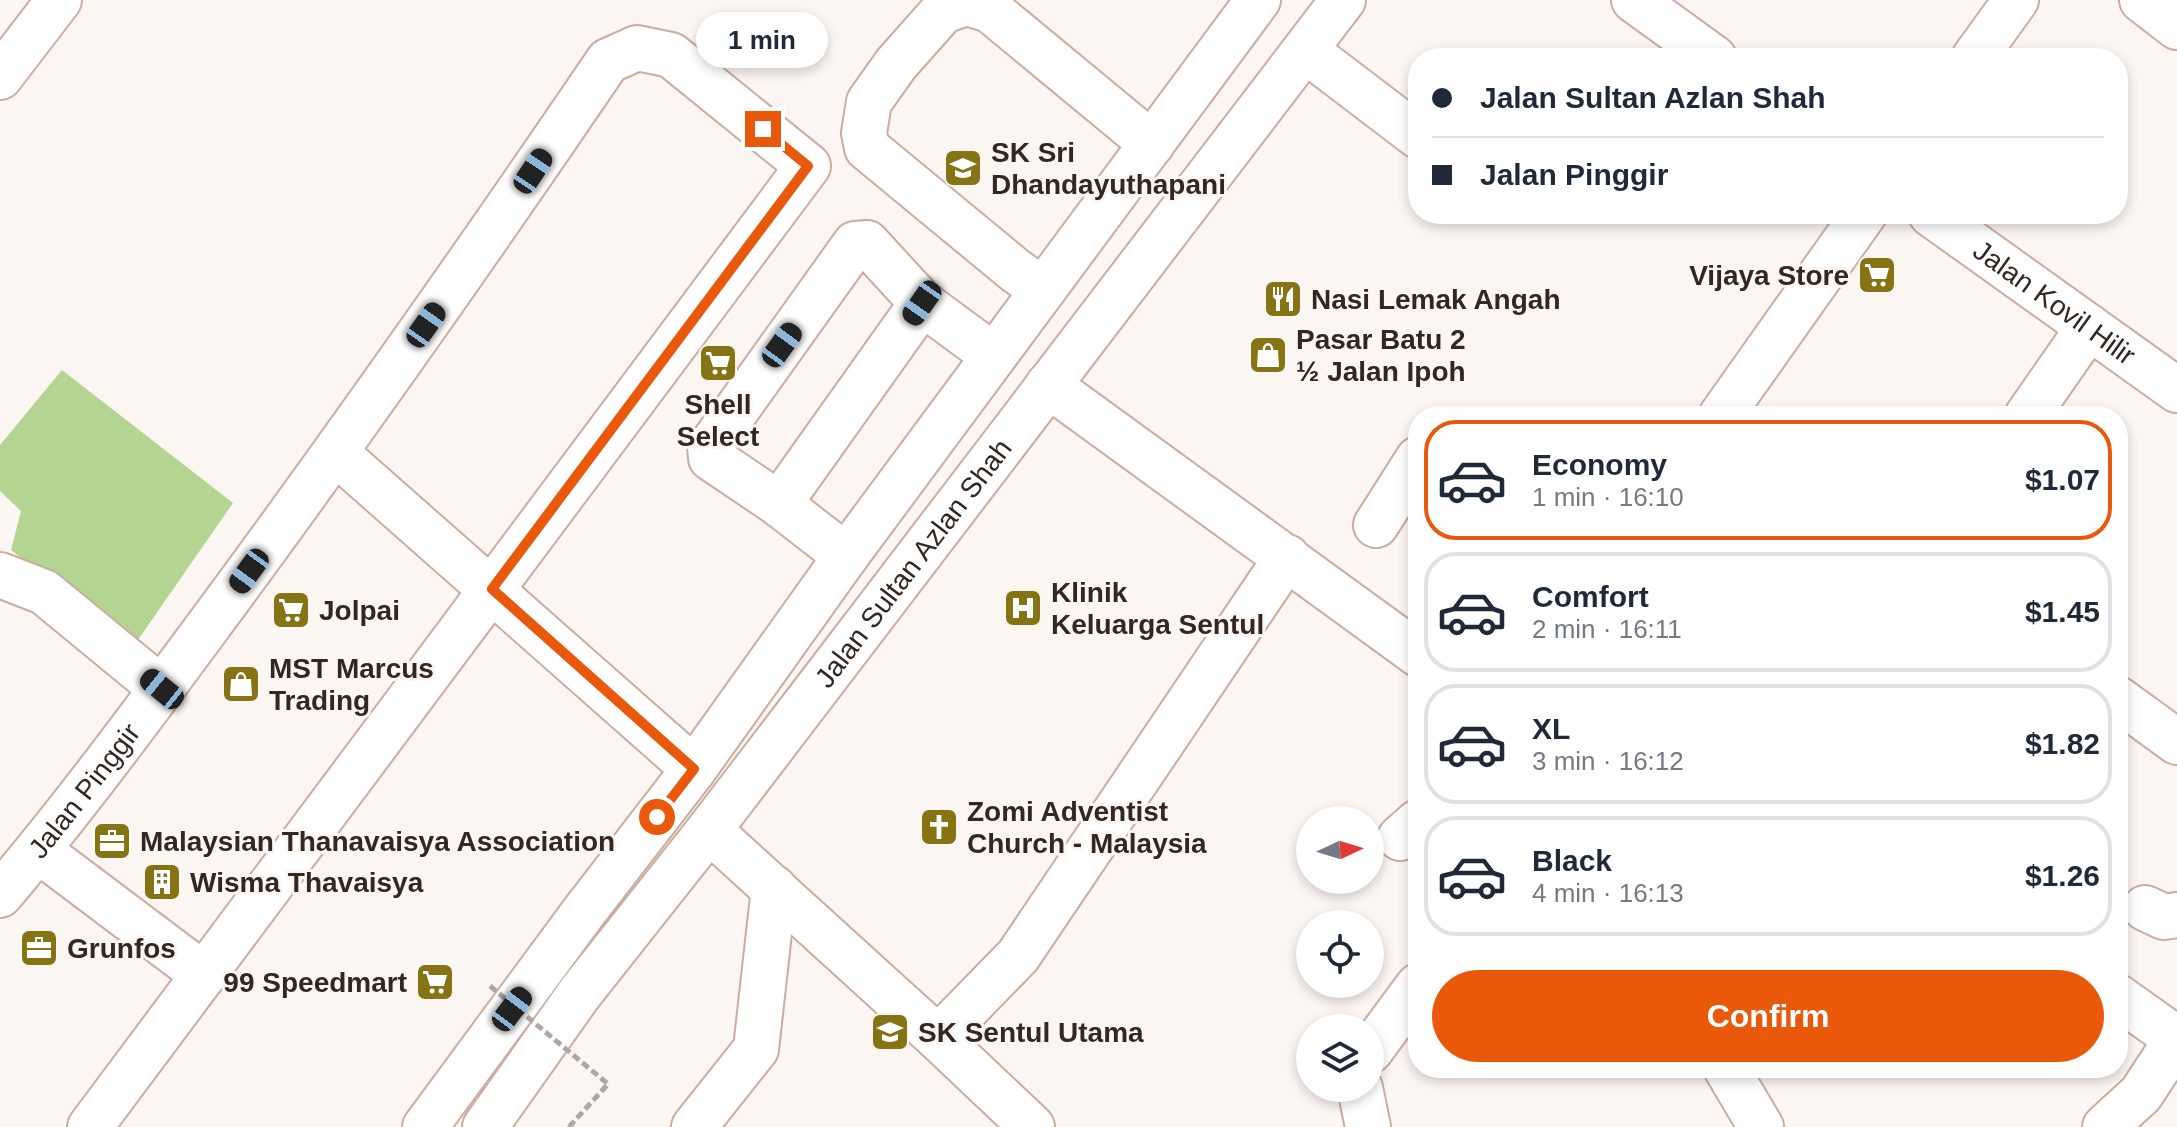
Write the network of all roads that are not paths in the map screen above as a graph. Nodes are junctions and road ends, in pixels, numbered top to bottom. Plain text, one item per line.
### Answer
1 (59, 0) edge
2 (1343, 0) edge
3 (2016, 0) edge
4 (2142, 0) edge
5 (1249, 3) edge
6 (1657, 7) edge
7 (2177, 27) edge
8 (1703, 48) edge
9 (1981, 48) edge
10 (1305, 50) junction
11 (0, 77) edge
12 (1408, 128) edge
13 (1152, 144) junction
14 (1857, 224) edge
15 (1945, 224) edge
16 (1043, 290) junction
17 (922, 303) junction
18 (2089, 327) junction
19 (994, 356) junction
20 (1048, 385) junction
21 (2177, 390) edge
22 (1734, 406) edge
23 (2034, 406) edge
24 (336, 453) junction
25 (1408, 475) edge
26 (779, 504) junction
27 (1376, 525) dead end
28 (846, 556) junction
29 (1287, 557) junction
30 (0, 575) edge
31 (492, 589) junction
32 (1408, 647) edge
33 (162, 689) junction
34 (2128, 706) edge
35 (2177, 742) edge
36 (694, 769) junction
37 (709, 830) junction
38 (38, 850) junction
39 (774, 888) junction
40 (0, 895) edge
41 (204, 975) junction
42 (1408, 1000) edge
43 (2128, 1004) edge
44 (1384, 1032) edge
45 (938, 1038) junction
46 (2177, 1039) edge
47 (1732, 1078) edge
48 (1363, 1102) edge
49 (99, 1124) edge
50 (425, 1127) edge
51 (485, 1127) edge
52 (694, 1127) edge
53 (1032, 1127) edge
54 (1368, 1127) edge
55 (1761, 1127) edge
56 (2105, 1127) edge

1 - 11 main road
2 - 10 main road, Jalan Sultan Azlan Shah
3 - 9 main road
4 - 7 main road
5 - 13 main road, Jalan Sultan Azlan Shah
6 - 8 main road
10 - 12 main road
10 - 20 main road, Jalan Sultan Azlan Shah
13 - 16 main road, Jalan Sultan Azlan Shah
13 - 16 main road
14 - 22 main road
15 - 18 main road, Jalan Kovil Hilir
16 - 19 main road, Jalan Sultan Azlan Shah
17 - 19 main road
17 - 26 main road
17 - 26 main road
18 - 21 main road, Jalan Kovil Hilir
18 - 23 main road
19 - 28 main road, Jalan Sultan Azlan Shah
20 - 29 main road
20 - 37 main road, Jalan Sultan Azlan Shah
24 - 31 main road
24 - 31 main road, Jalan Pinggir
24 - 33 main road, Jalan Pinggir
25 - 27 main road
26 - 28 main road
28 - 36 main road, Jalan Sultan Azlan Shah
29 - 32 main road
29 - 45 main road
30 - 33 main road
31 - 36 main road
31 - 41 main road
33 - 38 main road, Jalan Pinggir
34 - 35 main road
36 - 50 main road, Jalan Sultan Azlan Shah
37 - 39 main road
37 - 51 main road, Jalan Sultan Azlan Shah
38 - 40 main road, Jalan Pinggir
38 - 41 main road
39 - 45 main road
39 - 52 main road
41 - 49 main road
42 - 44 main road
43 - 46 main road
45 - 53 main road
46 - 56 main road
47 - 55 main road
48 - 54 main road

